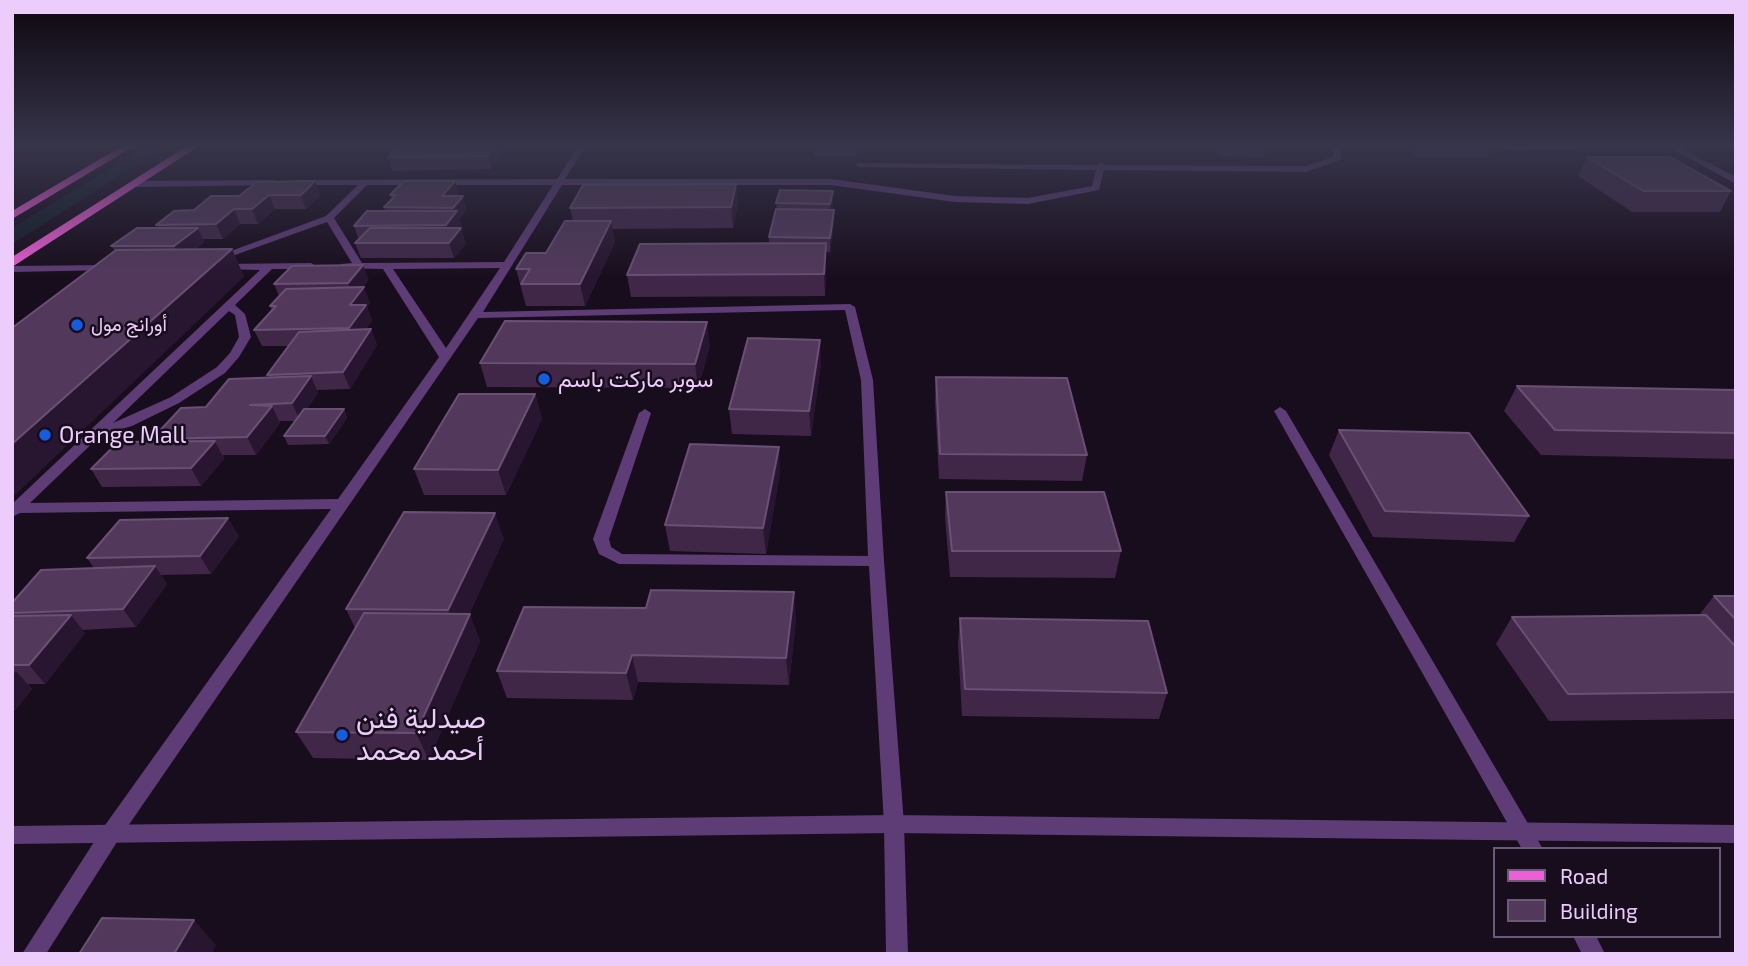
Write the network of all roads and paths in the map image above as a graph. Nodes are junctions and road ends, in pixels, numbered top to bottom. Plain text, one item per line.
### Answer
1 (54, 191) edge
2 (125, 191) edge
3 (356, 191) edge
4 (555, 191) edge
5 (900, 191) edge
6 (1080, 191) edge
7 (12, 216) edge
8 (329, 218) junction
9 (12, 263) edge
10 (508, 265) junction
11 (320, 266) edge
12 (333, 266) edge
13 (359, 266) junction
14 (386, 266) junction
15 (269, 267) junction
16 (122, 268) edge
17 (12, 269) edge
18 (228, 305) junction
19 (475, 315) junction
20 (446, 358) junction
21 (1280, 411) dead end
22 (645, 413) dead end
23 (96, 432) junction
24 (343, 504) junction
25 (14, 510) edge
26 (876, 561) junction
27 (894, 824) junction
28 (1736, 834) edge
29 (12, 835) edge
30 (110, 835) junction
31 (1528, 840) edge
32 (1585, 938) edge
33 (33, 954) edge
34 (897, 954) edge
35 (1594, 954) edge

1 - 7 main road
2 - 9 main road
3 - 8 street
4 - 10 street
5 - 6 street
8 - 13 street
8 - 15 street
10 - 14 street
10 - 19 street
11 - 15 street
12 - 13 street
13 - 14 street
14 - 20 street
15 - 18 street
16 - 17 street
18 - 23 street
18 - 23 street
19 - 20 street
19 - 26 street
20 - 24 street
21 - 31 street
22 - 26 street
23 - 25 street
24 - 25 street
24 - 30 street
26 - 27 street
27 - 30 street
27 - 31 street
27 - 34 street
28 - 31 street
29 - 30 street
30 - 33 street
32 - 35 street

